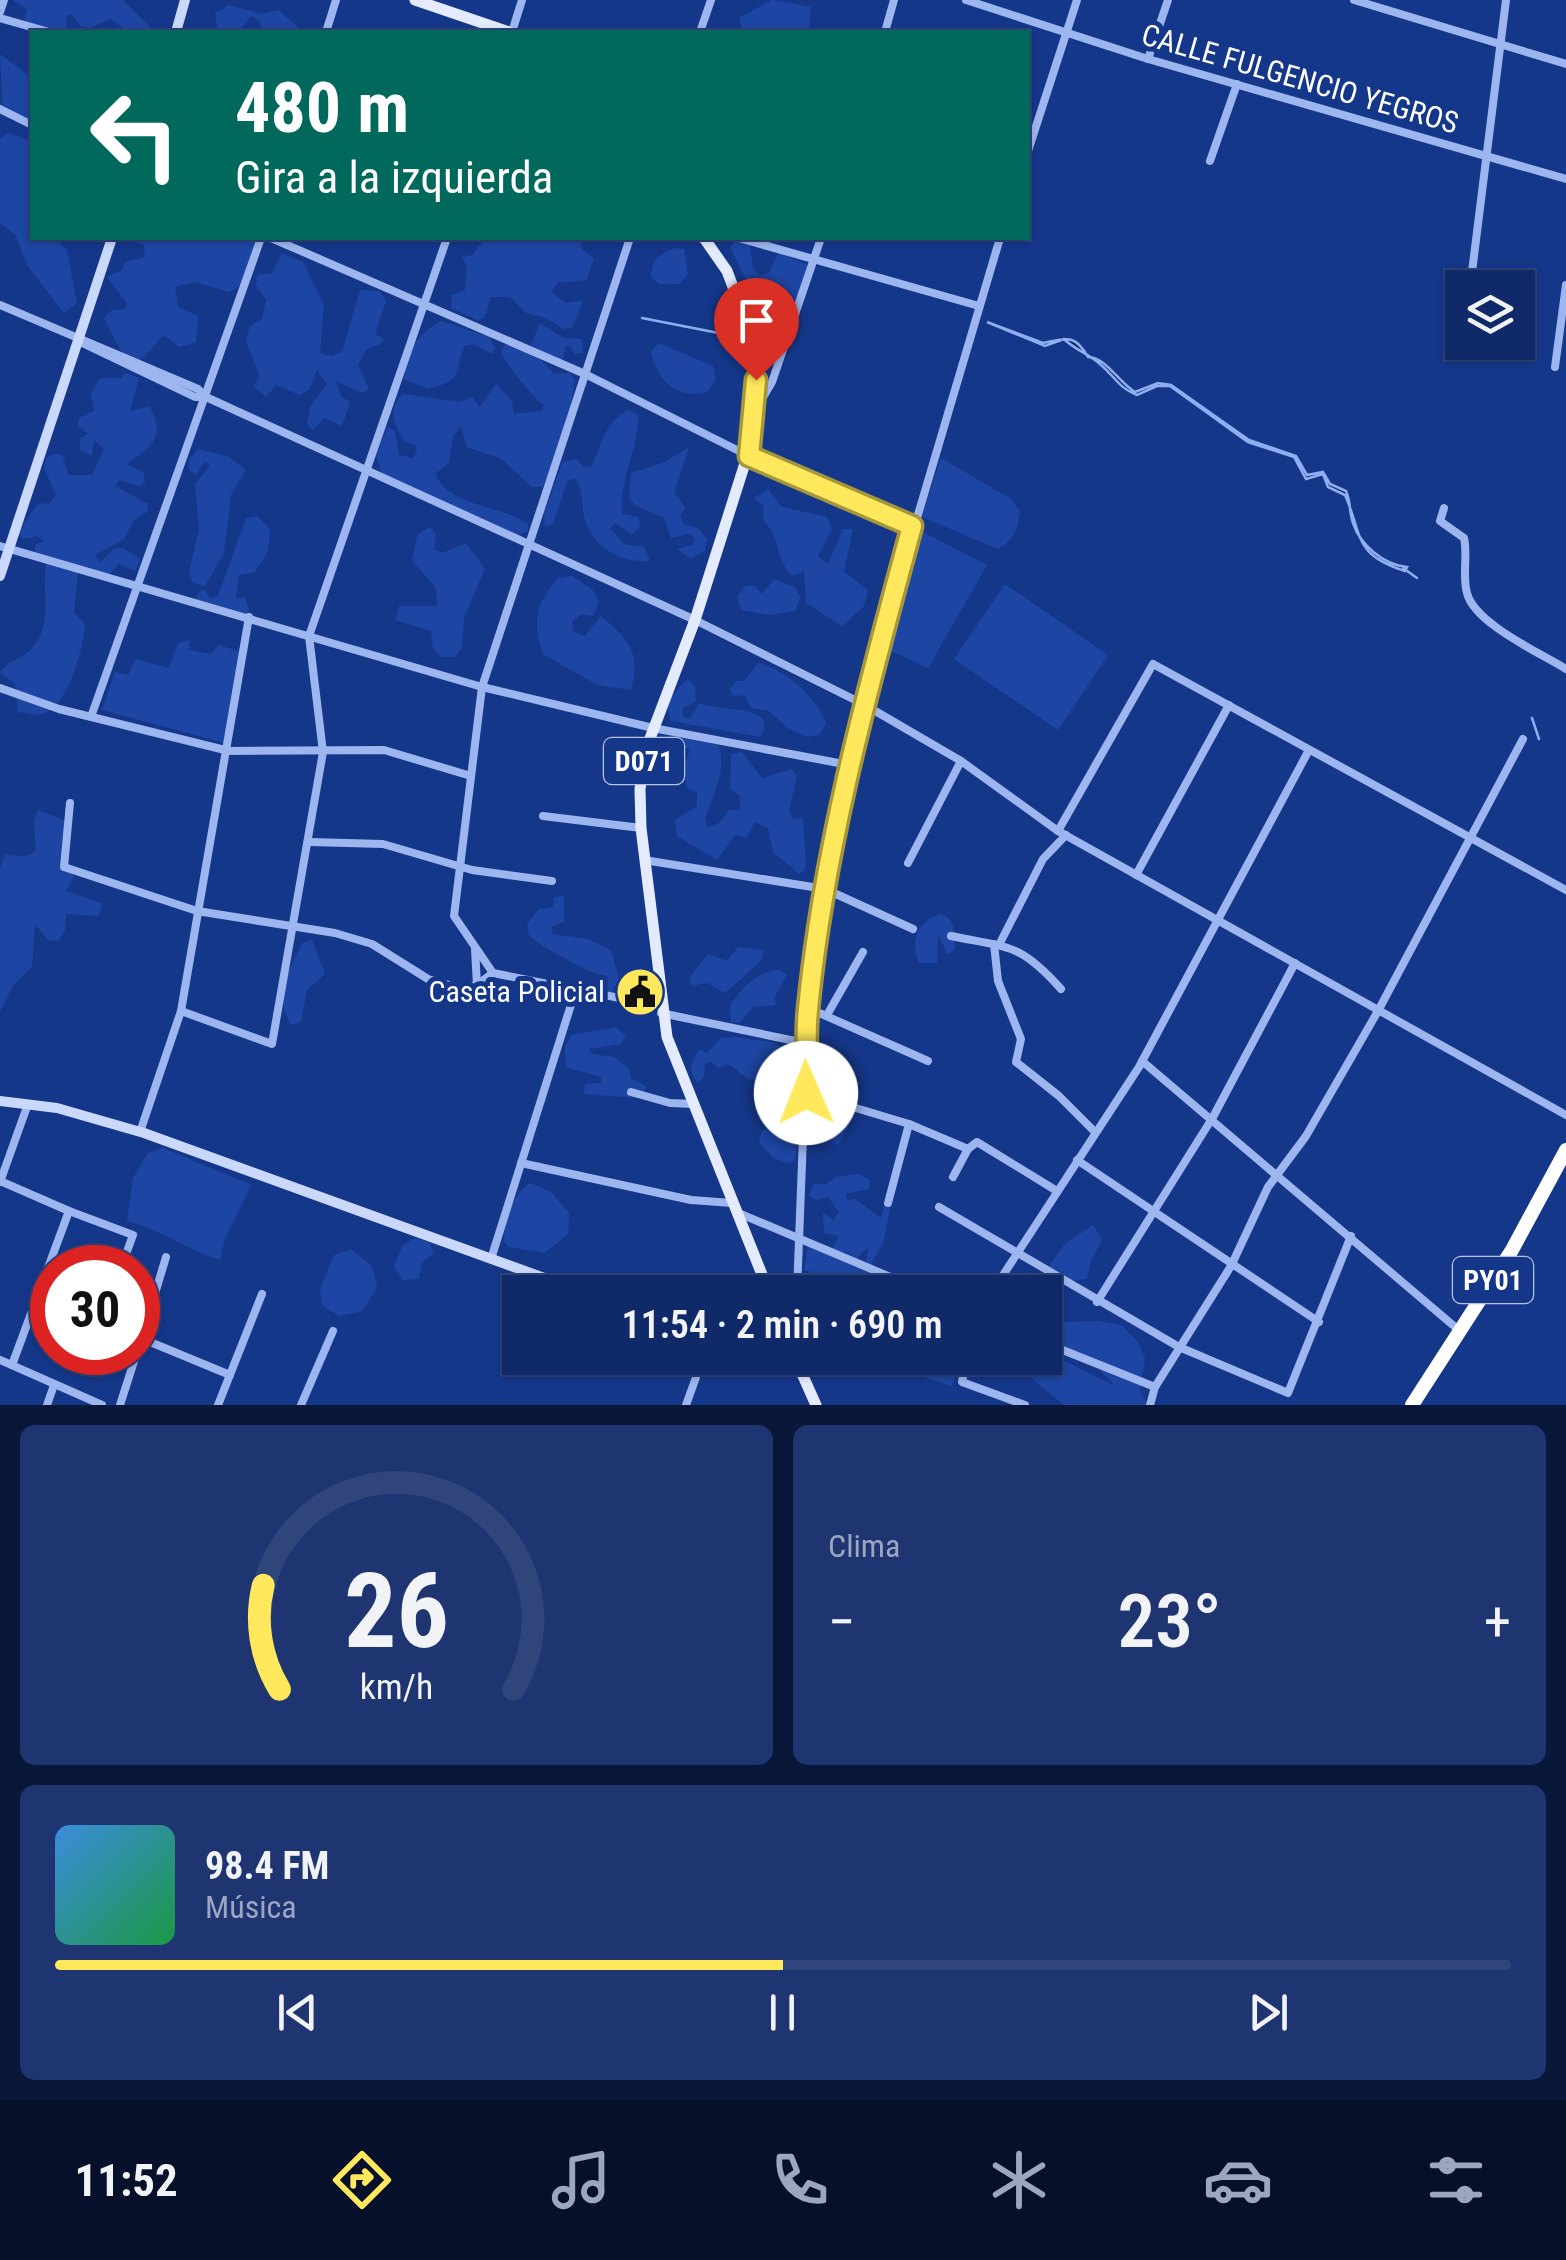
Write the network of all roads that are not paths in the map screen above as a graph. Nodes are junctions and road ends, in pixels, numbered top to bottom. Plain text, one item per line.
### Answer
1 (4, 0) edge
2 (186, 0) edge
3 (336, 0) edge
4 (415, 0) edge
5 (522, 0) edge
6 (711, 0) edge
7 (894, 0) edge
8 (966, 0) edge
9 (1077, 0) edge
10 (1168, 0) edge
11 (1354, 0) edge
12 (1506, 0) edge
13 (0, 15) edge
14 (43, 30) edge
15 (177, 30) edge
16 (327, 30) edge
17 (505, 30) edge
18 (512, 30) edge
19 (701, 30) edge
20 (886, 30) edge
21 (1068, 30) junction
22 (1502, 42) junction
23 (1148, 59) junction
24 (1566, 64) edge
25 (1237, 84) junction
26 (0, 109) edge
27 (30, 124) edge
28 (1030, 145) edge
29 (1486, 157) junction
30 (1210, 161) dead end
31 (1566, 179) edge
32 (111, 240) edge
33 (260, 240) edge
34 (276, 240) edge
35 (445, 240) edge
36 (629, 240) edge
37 (705, 240) edge
38 (746, 240) edge
39 (820, 240) edge
40 (999, 240) edge
41 (814, 258) junction
42 (1472, 270) edge
43 (1566, 285) edge
44 (425, 304) junction
45 (0, 305) edge
46 (979, 306) junction
47 (78, 340) junction
48 (1556, 368) dead end
49 (584, 374) junction
50 (206, 396) junction
51 (756, 409) junction
52 (749, 456) junction
53 (368, 470) junction
54 (1444, 508) dead end
55 (912, 526) junction
56 (530, 545) junction
57 (6, 546) edge
58 (0, 576) edge
59 (138, 586) junction
60 (250, 618) junction
61 (695, 620) junction
62 (309, 636) junction
63 (1566, 669) edge
64 (0, 688) edge
65 (482, 688) junction
66 (865, 705) junction
67 (1230, 705) junction
68 (92, 714) junction
69 (653, 728) junction
70 (1523, 740) dead end
71 (1308, 750) junction
72 (229, 751) junction
73 (323, 752) junction
74 (961, 760) junction
75 (849, 765) junction
76 (472, 776) junction
77 (70, 804) dead end
78 (543, 816) dead end
79 (641, 828) junction
80 (1062, 833) junction
81 (1472, 839) junction
82 (310, 842) junction
83 (644, 860) junction
84 (908, 863) dead end
85 (459, 865) junction
86 (1136, 875) junction
87 (552, 881) dead end
88 (825, 889) junction
89 (1566, 890) edge
90 (197, 911) junction
91 (1218, 919) junction
92 (293, 928) junction
93 (913, 930) dead end
94 (951, 936) dead end
95 (998, 942) junction
96 (475, 950) junction
97 (863, 952) dead end
98 (1295, 963) junction
99 (493, 974) junction
100 (477, 985) junction
101 (1061, 989) dead end
102 (575, 992) junction
103 (808, 1008) junction
104 (660, 1010) junction
105 (181, 1011) junction
106 (1378, 1011) junction
107 (827, 1015) junction
108 (806, 1043) junction
109 (1142, 1060) junction
110 (928, 1061) dead end
111 (631, 1092) dead end
112 (806, 1093) junction
113 (0, 1100) edge
114 (28, 1104) junction
115 (692, 1104) junction
116 (1566, 1115) edge
117 (1213, 1118) junction
118 (909, 1124) junction
119 (1094, 1131) junction
120 (140, 1132) junction
121 (968, 1149) junction
122 (1566, 1150) edge
123 (1078, 1160) junction
124 (521, 1163) junction
125 (953, 1177) dead end
126 (1279, 1177) junction
127 (0, 1182) edge
128 (1056, 1190) junction
129 (888, 1204) dead end
130 (734, 1208) junction
131 (940, 1208) dead end
132 (63, 1209) junction
133 (1154, 1210) junction
134 (1351, 1236) junction
135 (800, 1239) junction
136 (129, 1245) edge
137 (1017, 1254) junction
138 (166, 1257) dead end
139 (490, 1259) junction
140 (1230, 1266) junction
141 (160, 1275) edge
142 (536, 1275) edge
143 (762, 1275) edge
144 (797, 1275) edge
145 (886, 1275) edge
146 (1003, 1275) edge
147 (262, 1294) dead end
148 (1098, 1302) junction
149 (1318, 1322) junction
150 (333, 1331) dead end
151 (1461, 1332) junction
152 (160, 1347) edge
153 (1180, 1348) junction
154 (1062, 1351) edge
155 (6, 1363) edge
156 (129, 1375) edge
157 (230, 1375) junction
158 (697, 1375) edge
159 (803, 1375) edge
160 (963, 1375) edge
161 (54, 1385) junction
162 (1155, 1388) junction
163 (47, 1405) edge
164 (102, 1405) edge
165 (120, 1405) edge
166 (218, 1405) edge
167 (301, 1405) edge
168 (686, 1405) edge
169 (816, 1405) edge
170 (1024, 1405) edge
171 (1150, 1405) edge
172 (1412, 1405) edge

1 - 13 street
2 - 15 street
3 - 16 street
4 - 17 main road
5 - 18 street
6 - 19 street
7 - 20 street
8 - 21 street, CALLE FULGENCIO YEGROS
9 - 21 street
10 - 23 street
11 - 22 street
12 - 22 street
13 - 14 street
21 - 23 street, CALLE FULGENCIO YEGROS
21 - 28 street
22 - 24 street
22 - 29 street
23 - 25 street, CALLE FULGENCIO YEGROS
25 - 29 street, CALLE FULGENCIO YEGROS
25 - 30 street
26 - 27 street
29 - 31 street, CALLE FULGENCIO YEGROS
29 - 42 street
32 - 47 street
33 - 50 street
34 - 44 street
35 - 44 street
36 - 49 street
37 - 51 main road, D071
38 - 41 street
39 - 41 street
40 - 46 street
41 - 46 street
41 - 51 street
43 - 48 street
44 - 49 street
44 - 53 street
45 - 47 street
46 - 55 street
47 - 50 street
47 - 57 street
49 - 52 street
49 - 56 street
50 - 53 street
50 - 59 street
51 - 52 main road, D071
52 - 55 street
52 - 61 main road, D071
53 - 56 street
53 - 62 street
54 - 63 street
55 - 66 street
56 - 61 street
56 - 65 street
57 - 58 street
57 - 59 street
59 - 60 street
59 - 68 street
60 - 62 street
60 - 72 street
61 - 66 street
61 - 69 main road, D071
62 - 65 street
62 - 73 street
64 - 68 street
65 - 69 street
65 - 76 street
66 - 74 street
66 - 75 street
67 - 71 street
67 - 80 street
67 - 86 street
68 - 72 street
69 - 75 street
69 - 79 main road, D071
70 - 81 street
71 - 81 street
71 - 91 street
72 - 73 street
72 - 90 street
73 - 76 street
73 - 82 street
74 - 80 street
74 - 84 street
75 - 88 street
76 - 85 street
77 - 90 street
78 - 79 street
79 - 83 main road, D071
80 - 86 street
80 - 95 street
81 - 89 street
81 - 106 street
82 - 85 street
82 - 92 street
83 - 88 street
83 - 104 main road, D071
85 - 87 street
85 - 96 street
86 - 91 street
88 - 93 street
88 - 103 street
90 - 92 street
90 - 105 street
91 - 98 street
91 - 109 street
92 - 100 street
92 - 105 street
94 - 95 street
95 - 101 street
95 - 119 street
96 - 99 street
96 - 100 street
97 - 107 street
98 - 106 street
98 - 117 street
99 - 100 street
99 - 102 street
102 - 104 street
102 - 124 street
103 - 107 street
103 - 108 street
104 - 108 street
104 - 115 main road, D071
105 - 120 street
106 - 116 street
106 - 126 street
107 - 110 street
108 - 112 street
109 - 117 street
109 - 119 street
111 - 115 street
112 - 118 street
112 - 135 street
113 - 114 street
114 - 120 street
114 - 127 street
115 - 130 main road, D071
117 - 126 street
117 - 133 street
118 - 121 street
118 - 129 street
119 - 123 street
120 - 139 street
121 - 125 street
121 - 128 street
122 - 151 highway, PY01
123 - 128 street
123 - 133 street
124 - 130 street
124 - 139 street
126 - 134 street
126 - 140 street
127 - 132 street
128 - 137 street
130 - 135 street
130 - 143 main road, D071
131 - 137 street
132 - 136 street
132 - 155 street
133 - 140 street
133 - 148 street
134 - 149 street
134 - 151 street
135 - 144 street
135 - 145 street
137 - 146 street
137 - 148 street
138 - 141 street
139 - 142 street
140 - 149 street
140 - 153 street
147 - 157 street
148 - 153 street
149 - 153 street
150 - 167 street
151 - 172 highway, PY01
152 - 157 street
153 - 162 street
154 - 162 street
155 - 161 street
156 - 165 street
157 - 166 street
158 - 168 street
159 - 169 main road
160 - 170 street
161 - 163 street
161 - 164 street
162 - 171 street

